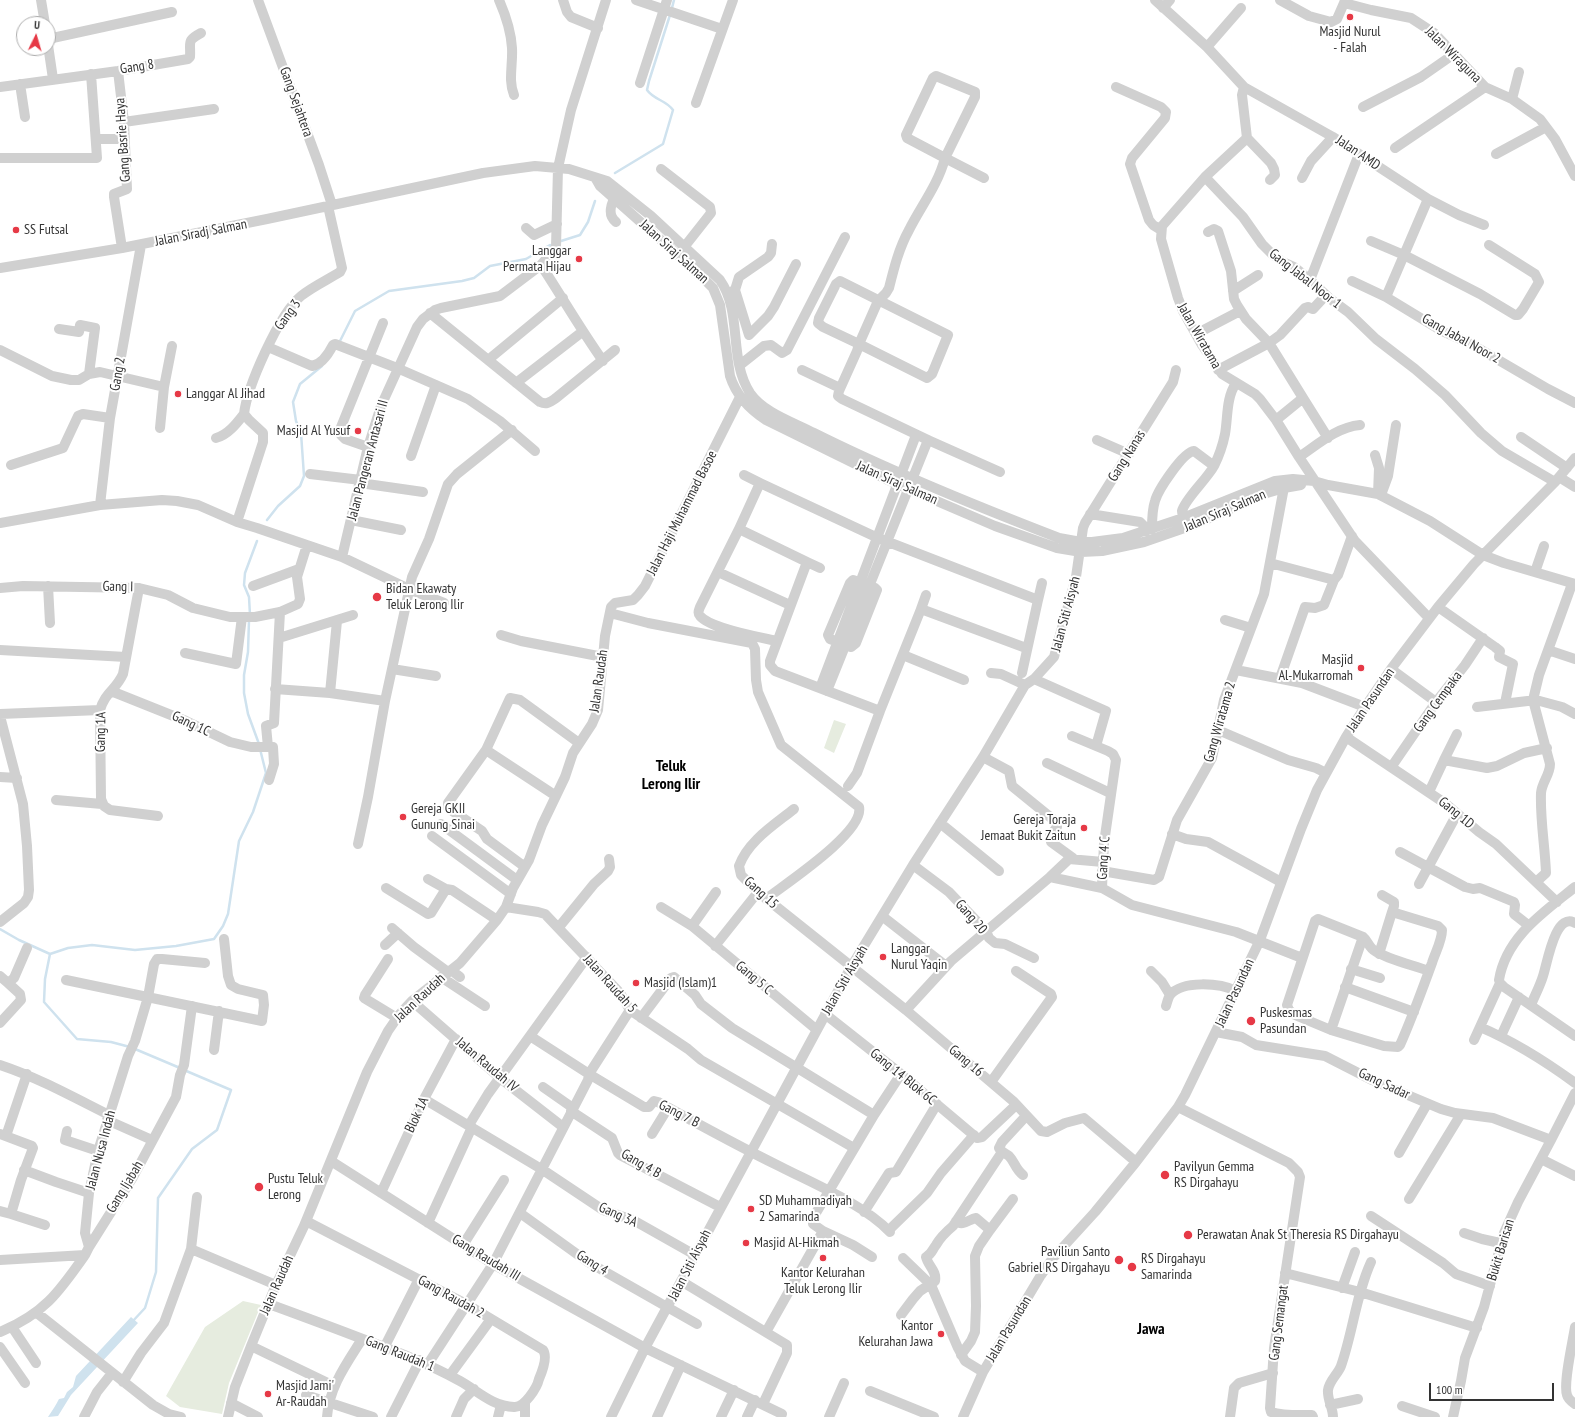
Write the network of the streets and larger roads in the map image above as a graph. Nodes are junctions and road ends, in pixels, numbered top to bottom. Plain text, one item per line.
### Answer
1 (40, 0) edge
2 (258, 0) edge
3 (499, 0) edge
4 (563, 0) edge
5 (606, 0) edge
6 (636, 0) edge
7 (733, 0) edge
8 (1155, 0) edge
9 (1170, 0) edge
10 (1280, 0) edge
11 (1344, 1) edge
12 (665, 5) edge
13 (1163, 8) junction
14 (1241, 8) dead end
15 (172, 12) dead end
16 (43, 16) edge
17 (598, 28) junction
18 (722, 30) junction
19 (201, 34) dead end
20 (56, 37) edge
21 (1207, 47) junction
22 (1454, 54) junction
23 (49, 56) edge
24 (118, 71) junction
25 (1519, 72) dead end
26 (92, 74) junction
27 (52, 79) junction
28 (640, 83) dead end
29 (20, 84) junction
30 (0, 86) edge
31 (1116, 87) dead end
32 (1244, 87) junction
33 (1485, 87) junction
34 (514, 95) dead end
35 (1512, 99) junction
36 (696, 103) dead end
37 (1363, 107) dead end
38 (214, 109) dead end
39 (25, 117) dead end
40 (124, 122) junction
41 (1546, 127) junction
42 (1333, 137) junction
43 (1247, 138) junction
44 (96, 139) junction
45 (124, 139) junction
46 (1395, 148) dead end
47 (1359, 154) junction
48 (1496, 154) dead end
49 (0, 158) edge
50 (946, 158) junction
51 (558, 168) junction
52 (661, 169) dead end
53 (1575, 176) edge
54 (1205, 177) junction
55 (984, 178) dead end
56 (1302, 178) dead end
57 (1270, 180) dead end
58 (401, 190) joint
59 (616, 194) junction
60 (1428, 200) junction
61 (330, 205) junction
62 (616, 222) dead end
63 (557, 224) junction
64 (1484, 225) dead end
65 (526, 228) dead end
66 (1161, 230) junction
67 (1208, 232) dead end
68 (845, 237) dead end
69 (1371, 241) dead end
70 (772, 244) dead end
71 (141, 245) junction
72 (1489, 245) dead end
73 (685, 246) junction
74 (122, 248) junction
75 (1404, 255) junction
76 (796, 264) dead end
77 (541, 265) junction
78 (0, 268) edge
79 (1258, 275) dead end
80 (1310, 280) junction
81 (1352, 281) dead end
82 (1233, 291) junction
83 (731, 292) junction
84 (1326, 295) junction
85 (1386, 297) junction
86 (563, 298) junction
87 (878, 301) junction
88 (1240, 311) junction
89 (430, 313) junction
90 (382, 323) dead end
91 (59, 329) dead end
92 (582, 332) junction
93 (1196, 334) junction
94 (750, 335) junction
95 (1268, 343) junction
96 (859, 344) junction
97 (172, 346) dead end
98 (268, 346) junction
99 (737, 349) junction
100 (0, 350) edge
101 (615, 350) dead end
102 (726, 356) junction
103 (368, 357) junction
104 (488, 360) junction
105 (603, 361) junction
106 (740, 365) junction
107 (397, 368) junction
108 (802, 370) dead end
109 (1176, 370) dead end
110 (1218, 370) junction
111 (88, 374) junction
112 (118, 377) junction
113 (516, 382) junction
114 (1236, 383) junction
115 (436, 385) junction
116 (164, 386) junction
117 (840, 388) junction
118 (740, 397) junction
119 (1303, 398) junction
120 (1575, 403) edge
121 (245, 415) junction
122 (110, 418) junction
123 (1276, 420) junction
124 (1360, 425) dead end
125 (1396, 425) dead end
126 (160, 428) dead end
127 (512, 430) junction
128 (916, 434) junction
129 (1521, 437) dead end
130 (216, 438) dead end
131 (1328, 438) junction
132 (928, 440) junction
133 (1097, 440) dead end
134 (368, 447) junction
135 (535, 451) dead end
136 (1129, 454) junction
137 (1375, 455) dead end
138 (411, 456) dead end
139 (1299, 457) junction
140 (1575, 458) edge
141 (12, 465) dead end
142 (1214, 466) junction
143 (1567, 468) junction
144 (1000, 472) dead end
145 (310, 474) dead end
146 (744, 475) dead end
147 (1557, 479) junction
148 (900, 480) junction
149 (361, 482) junction
150 (760, 483) junction
151 (910, 484) junction
152 (1285, 484) junction
153 (1320, 484) junction
154 (1575, 487) edge
155 (423, 492) dead end
156 (1379, 494) junction
157 (100, 505) junction
158 (1090, 514) junction
159 (351, 520) junction
160 (237, 522) junction
161 (0, 523) edge
162 (1185, 523) junction
163 (739, 529) junction
164 (402, 530) dead end
165 (1149, 530) junction
166 (1352, 536) junction
167 (882, 540) junction
168 (307, 545) junction
169 (1544, 546) dead end
170 (1081, 547) junction
171 (1483, 554) junction
172 (342, 557) junction
173 (807, 562) junction
174 (1270, 563) junction
175 (820, 568) dead end
176 (299, 569) junction
177 (718, 572) junction
178 (1535, 572) junction
179 (1334, 580) junction
180 (1042, 583) dead end
181 (864, 584) junction
182 (1574, 584) edge
183 (48, 586) junction
184 (252, 586) dead end
185 (0, 588) edge
186 (140, 588) junction
187 (409, 589) junction
188 (926, 595) dead end
189 (1038, 600) junction
190 (444, 602) dead end
191 (790, 605) junction
192 (1438, 607) junction
193 (921, 609) junction
194 (280, 612) junction
195 (610, 613) junction
196 (353, 615) dead end
197 (243, 617) junction
198 (1429, 618) junction
199 (337, 620) junction
200 (1225, 620) dead end
201 (50, 623) dead end
202 (1251, 628) junction
203 (501, 635) dead end
204 (279, 638) junction
205 (1483, 638) junction
206 (777, 641) junction
207 (841, 644) junction
208 (1026, 648) junction
209 (0, 650) edge
210 (1548, 650) junction
211 (185, 653) dead end
212 (903, 655) junction
213 (126, 657) junction
214 (603, 657) junction
215 (1575, 660) edge
216 (392, 669) junction
217 (1391, 669) junction
218 (1236, 670) junction
219 (991, 673) dead end
220 (1022, 673) dead end
221 (436, 676) dead end
222 (1280, 678) junction
223 (1034, 679) junction
224 (964, 680) dead end
225 (1025, 685) junction
226 (275, 689) junction
227 (823, 689) junction
228 (111, 691) junction
229 (330, 693) junction
230 (1533, 700) junction
231 (385, 701) junction
232 (1436, 702) junction
233 (1505, 703) junction
234 (1365, 707) junction
235 (1477, 707) dead end
236 (100, 710) junction
237 (880, 710) junction
238 (1575, 714) edge
239 (0, 715) edge
240 (1218, 730) junction
241 (1457, 734) dead end
242 (1072, 736) dead end
243 (1346, 737) junction
244 (579, 743) junction
245 (1096, 746) junction
246 (270, 747) junction
247 (1547, 748) junction
248 (5, 749) edge
249 (486, 750) junction
250 (983, 758) junction
251 (1444, 760) junction
252 (1047, 763) dead end
253 (1392, 766) junction
254 (1326, 773) junction
255 (0, 777) edge
256 (17, 778) junction
257 (269, 780) dead end
258 (848, 786) dead end
259 (1429, 792) junction
260 (1110, 793) junction
261 (556, 796) junction
262 (56, 800) dead end
263 (102, 804) junction
264 (794, 809) dead end
265 (1457, 814) junction
266 (158, 816) dead end
267 (940, 823) junction
268 (441, 824) dead end
269 (1172, 834) junction
270 (432, 836) dead end
271 (358, 844) dead end
272 (1400, 852) dead end
273 (1073, 858) junction
274 (609, 859) dead end
275 (913, 865) junction
276 (525, 867) junction
277 (1102, 867) junction
278 (1428, 868) junction
279 (999, 871) dead end
280 (1050, 877) junction
281 (428, 879) dead end
282 (517, 880) junction
283 (1281, 882) junction
284 (1536, 882) junction
285 (1419, 884) dead end
286 (1575, 887) edge
287 (386, 888) dead end
288 (1102, 888) junction
289 (446, 889) junction
290 (716, 892) dead end
291 (511, 894) junction
292 (1382, 895) dead end
293 (762, 896) junction
294 (1557, 902) junction
295 (506, 907) junction
296 (662, 907) dead end
297 (1392, 912) junction
298 (882, 916) junction
299 (497, 920) junction
300 (0, 922) edge
301 (1575, 923) edge
302 (1528, 925) junction
303 (692, 926) junction
304 (559, 927) junction
305 (986, 931) junction
306 (1362, 937) junction
307 (224, 939) dead end
308 (1260, 940) junction
309 (384, 945) dead end
310 (715, 946) junction
311 (27, 948) dead end
312 (1380, 954) junction
313 (587, 957) junction
314 (1034, 958) dead end
315 (1302, 958) junction
316 (388, 959) dead end
317 (206, 963) dead end
318 (946, 966) junction
319 (851, 967) junction
320 (1351, 969) junction
321 (1016, 971) dead end
322 (1151, 971) dead end
323 (1429, 971) junction
324 (447, 973) junction
325 (0, 976) edge
326 (460, 977) dead end
327 (1380, 978) dead end
328 (66, 980) dead end
329 (8, 983) junction
330 (1500, 983) junction
331 (1345, 987) junction
332 (1236, 992) junction
333 (1170, 995) junction
334 (148, 997) junction
335 (1519, 997) junction
336 (412, 1002) junction
337 (1531, 1005) junction
338 (192, 1006) junction
339 (485, 1006) dead end
340 (1166, 1006) dead end
341 (630, 1010) junction
342 (906, 1010) junction
343 (219, 1011) junction
344 (1414, 1012) junction
345 (825, 1014) junction
346 (2, 1017) edge
347 (397, 1018) junction
348 (641, 1018) junction
349 (1480, 1027) junction
350 (817, 1030) junction
351 (1330, 1030) junction
352 (1216, 1032) junction
353 (530, 1036) junction
354 (1501, 1036) junction
355 (1575, 1036) edge
356 (456, 1039) junction
357 (1474, 1040) dead end
358 (214, 1050) dead end
359 (0, 1065) edge
360 (796, 1067) junction
361 (27, 1074) junction
362 (589, 1074) junction
363 (901, 1074) junction
364 (500, 1078) junction
365 (991, 1082) junction
366 (1575, 1083) edge
367 (544, 1087) dead end
368 (1575, 1092) edge
369 (424, 1099) junction
370 (776, 1104) junction
371 (937, 1104) junction
372 (1427, 1104) junction
373 (1016, 1105) junction
374 (1178, 1107) junction
375 (668, 1108) junction
376 (572, 1110) junction
377 (1461, 1114) junction
378 (874, 1115) junction
379 (1026, 1116) junction
380 (108, 1117) junction
381 (470, 1126) junction
382 (563, 1127) junction
383 (67, 1131) dead end
384 (652, 1134) dead end
385 (4, 1135) edge
386 (978, 1136) junction
387 (152, 1140) junction
388 (1551, 1140) junction
389 (854, 1148) junction
390 (98, 1151) junction
391 (750, 1152) junction
392 (1002, 1152) junction
393 (1399, 1153) dead end
394 (1541, 1159) junction
395 (331, 1162) junction
396 (1136, 1162) junction
397 (24, 1170) junction
398 (543, 1170) junction
399 (1023, 1175) dead end
400 (1575, 1176) edge
401 (504, 1180) dead end
402 (830, 1192) junction
403 (89, 1193) junction
404 (382, 1193) junction
405 (196, 1197) dead end
406 (1013, 1199) dead end
407 (1409, 1199) dead end
408 (720, 1207) junction
409 (0, 1211) edge
410 (520, 1213) junction
411 (11, 1214) junction
412 (867, 1214) junction
413 (1371, 1216) dead end
414 (306, 1221) junction
415 (956, 1221) junction
416 (428, 1223) junction
417 (44, 1225) dead end
418 (823, 1230) junction
419 (990, 1230) junction
420 (1464, 1233) dead end
421 (1500, 1243) junction
422 (463, 1245) junction
423 (191, 1249) junction
424 (87, 1251) junction
425 (1355, 1252) dead end
426 (695, 1255) junction
427 (872, 1257) dead end
428 (903, 1258) dead end
429 (0, 1260) edge
430 (1371, 1262) dead end
431 (493, 1264) junction
432 (1285, 1273) junction
433 (419, 1279) junction
434 (681, 1281) junction
435 (276, 1285) junction
436 (931, 1285) junction
437 (1490, 1286) junction
438 (1342, 1288) junction
439 (1360, 1292) junction
440 (269, 1304) junction
441 (468, 1305) junction
442 (668, 1308) junction
443 (37, 1313) junction
444 (901, 1315) dead end
445 (491, 1319) junction
446 (697, 1324) dead end
447 (12, 1327) junction
448 (1575, 1327) edge
449 (1477, 1328) junction
450 (0, 1332) edge
451 (766, 1332) junction
452 (362, 1339) junction
453 (251, 1346) junction
454 (385, 1346) junction
455 (0, 1347) edge
456 (645, 1348) junction
457 (961, 1355) junction
458 (424, 1362) junction
459 (36, 1363) dead end
460 (681, 1365) junction
461 (112, 1372) junction
462 (983, 1372) junction
463 (1273, 1373) junction
464 (450, 1375) junction
465 (123, 1382) junction
466 (25, 1383) dead end
467 (844, 1383) dead end
468 (334, 1386) junction
469 (474, 1389) junction
470 (734, 1390) junction
471 (870, 1390) dead end
472 (306, 1395) dead end
473 (1358, 1399) dead end
474 (525, 1402) junction
475 (759, 1402) junction
476 (231, 1403) junction
477 (328, 1403) junction
478 (1330, 1404) junction
479 (1575, 1404) edge
480 (501, 1406) junction
481 (1402, 1406) dead end
482 (782, 1414) dead end
483 (84, 1417) edge
484 (181, 1417) edge
485 (228, 1417) edge
486 (258, 1417) edge
487 (327, 1417) edge
488 (373, 1417) edge
489 (391, 1417) edge
490 (456, 1417) edge
491 (498, 1417) edge
492 (525, 1417) edge
493 (611, 1417) edge
494 (657, 1417) edge
495 (722, 1417) edge
496 (747, 1417) edge
497 (828, 1417) edge
498 (934, 1417) edge
499 (963, 1417) edge
500 (1230, 1417) edge
501 (1313, 1417) edge
502 (1333, 1417) edge
503 (1435, 1417) edge
504 (1453, 1417) edge

1 - 16 street
2 - 61 street, Gang Sejahtera
3 - 34 street
4 - 17 street
5 - 17 street, Jalan Pangeran Antasari II
6 - 12 street
7 - 18 street
8 - 13 street
9 - 13 street
10 - 11 street
11 - 22 street, Jalan Wiraguna
12 - 18 street
12 - 28 street
13 - 21 street
14 - 21 street
15 - 20 street
17 - 51 street, Jalan Pangeran Antasari II
18 - 36 street
19 - 24 street, Gang 8
21 - 32 street
22 - 33 street, Jalan Wiraguna
22 - 37 street
23 - 27 street
24 - 26 street, Gang 8
24 - 40 street, Gang Basrie Haya
25 - 35 street
26 - 27 street, Gang 8
26 - 44 street
27 - 29 street, Gang 8
29 - 30 street, Gang 8
29 - 39 street
31 - 66 street
32 - 42 street, Jalan AMD
32 - 43 street
33 - 35 street, Jalan Wiraguna
33 - 46 street
35 - 41 street, Jalan Wiraguna
38 - 40 street
40 - 45 street, Gang Basrie Haya
41 - 48 street
41 - 53 street, Jalan Wiraguna
42 - 47 street, Jalan AMD
42 - 56 street
43 - 54 street
43 - 57 street
44 - 45 street
44 - 49 street
45 - 74 street, Gang Basrie Haya
47 - 60 street, Jalan AMD
47 - 80 street
50 - 50 street
50 - 55 street
50 - 87 street
51 - 58 street, Jalan Siraj Salman
51 - 59 street, Jalan Siraj Salman
51 - 63 street, Jalan Pangeran Antasari II
52 - 73 street
54 - 66 street
54 - 80 street, Gang Jabal Noor 1
58 - 61 street, Jalan Siradj Salman
59 - 62 street
59 - 73 street, Jalan Siraj Salman
59 - 102 street, Jalan Siraj Salman
60 - 64 street, Jalan AMD
60 - 75 street
61 - 71 street, Jalan Siradj Salman
61 - 98 street, Gang 3
63 - 65 street
63 - 77 street, Jalan Pangeran Antasari II
66 - 93 street, Jalan Wiratama
67 - 82 street
68 - 106 street
69 - 75 street
70 - 83 street
71 - 74 street, Jalan Siradj Salman
71 - 112 street, Gang 2
72 - 75 street
73 - 83 street, Jalan Siraj Salman
74 - 78 street, Jalan Siradj Salman
75 - 85 street
76 - 94 street
77 - 86 street
77 - 89 street, Jalan Pangeran Antasari II
79 - 82 street
80 - 84 street, Gang Jabal Noor 1
81 - 85 street, Gang Jabal Noor 2
82 - 88 street
83 - 94 street
83 - 99 street, Jalan Siraj Salman
84 - 95 street
84 - 147 street, Gang Jabal Noor 1
85 - 120 street, Gang Jabal Noor 2
86 - 92 street
86 - 104 street
87 - 96 street
87 - 96 street
87 - 96 street
88 - 93 street
88 - 95 street
89 - 104 street
89 - 107 street, Jalan Pangeran Antasari II
90 - 103 street
91 - 111 street
92 - 105 street
92 - 113 street
93 - 110 street, Jalan Wiratama
94 - 99 street
95 - 110 street
95 - 119 street
96 - 117 street
97 - 116 street
98 - 103 street
98 - 121 street, Gang 3
99 - 102 street
99 - 106 street, Jalan Siraj Salman
100 - 111 street
101 - 105 street
102 - 118 street, Jalan Siraj Salman
103 - 107 street
103 - 134 street
104 - 113 street
105 - 113 street
106 - 148 street, Jalan Siraj Salman
107 - 115 street
107 - 134 street, Jalan Pangeran Antasari II
108 - 117 street
109 - 136 street, Gang Nanas
110 - 114 street, Jalan Wiratama
111 - 112 street
112 - 116 street
112 - 122 street, Gang 2
114 - 123 street, Jalan Wiratama
114 - 142 street
115 - 127 street
115 - 138 street
116 - 126 street
117 - 128 street
118 - 148 street, Jalan Siraj Salman
118 - 195 street, Jalan Haji Muhammad Basoe
119 - 123 street
119 - 131 street
121 - 130 street
121 - 160 street
122 - 141 street
122 - 157 street, Gang 2
123 - 139 street, Jalan Wiratama
124 - 131 street
125 - 156 street
127 - 135 street
127 - 187 street
128 - 132 street
128 - 148 street
129 - 143 street
131 - 139 street
132 - 144 street
132 - 151 street
133 - 136 street
134 - 149 street, Jalan Pangeran Antasari II
136 - 158 street, Gang Nanas
137 - 156 street
139 - 153 street, Jalan Wiratama
140 - 143 street, Jalan Pasundan
142 - 162 street
142 - 165 street
143 - 147 street, Jalan Pasundan
145 - 149 street
146 - 150 street
147 - 154 street, Gang Jabal Noor 1
147 - 171 street, Jalan Pasundan
148 - 151 street, Jalan Siraj Salman
148 - 167 street
149 - 155 street
149 - 159 street, Jalan Pangeran Antasari II
150 - 163 street
150 - 167 street
151 - 167 street
151 - 170 street, Jalan Siraj Salman
152 - 153 street, Jalan Siraj Salman
152 - 162 street, Jalan Siraj Salman
152 - 174 street, Gang Wiratama 2
153 - 156 street, Jalan Siraj Salman
153 - 166 street, Jalan Wiratama
156 - 171 street, Jalan Siraj Salman
157 - 160 street
157 - 161 street
158 - 165 street
158 - 170 street, Gang Nanas
159 - 164 street
159 - 172 street, Jalan Pangeran Antasari II
160 - 168 street
162 - 165 street, Jalan Siraj Salman
162 - 170 street, Jalan Siraj Salman
163 - 173 street
163 - 177 street
165 - 170 street, Jalan Siraj Salman
166 - 179 street
166 - 198 street, Jalan Wiratama
167 - 181 street
167 - 189 street
168 - 172 street
168 - 176 street
169 - 178 street
170 - 223 street, Jalan Siti Aisyah
171 - 178 street, Jalan Siraj Salman
171 - 192 street, Jalan Pasundan
172 - 187 street
173 - 175 street
173 - 191 street
174 - 179 street
174 - 202 street, Gang Wiratama 2
176 - 184 street
176 - 194 street, Gang I
177 - 191 street
177 - 206 street
178 - 182 street, Jalan Siraj Salman
179 - 222 street
180 - 189 street
181 - 207 street
181 - 207 street
181 - 207 street
182 - 210 street
183 - 185 street, Gang I
183 - 186 street, Gang I
183 - 201 street
186 - 197 street, Gang I
186 - 213 street, Gang 1A
187 - 190 street
187 - 216 street
188 - 193 street
189 - 208 street
191 - 206 street
192 - 198 street, Jalan Pasundan
192 - 205 street
193 - 208 street
193 - 212 street
194 - 197 street, Gang I
194 - 204 street
195 - 214 street, Jalan Raudah
195 - 293 street
196 - 199 street
197 - 211 street
198 - 217 street, Jalan Pasundan
199 - 204 street
199 - 229 street
200 - 202 street
202 - 218 street, Gang Wiratama 2
203 - 214 street
204 - 226 street
205 - 232 street, Gang Cempaka
205 - 233 street
206 - 227 street
207 - 227 street
208 - 220 street
209 - 213 street
210 - 215 street
210 - 230 street
212 - 224 street
212 - 237 street
213 - 228 street, Gang 1A
214 - 244 street, Jalan Raudah
216 - 221 street
216 - 231 street
217 - 232 street
217 - 234 street, Jalan Pasundan
218 - 222 street
218 - 240 street, Gang Wiratama 2
219 - 225 street
222 - 234 street
223 - 225 street, Jalan Siti Aisyah
223 - 245 street
225 - 250 street, Jalan Siti Aisyah
226 - 229 street
226 - 246 street
227 - 237 street
228 - 236 street, Gang 1A
228 - 246 street, Gang 1C
229 - 231 street
230 - 233 street
230 - 238 street
230 - 247 street
231 - 271 street
232 - 253 street, Gang Cempaka
233 - 235 street
234 - 243 street, Jalan Pasundan
236 - 239 street
236 - 263 street, Gang 1A
237 - 258 street
239 - 248 street
240 - 254 street
240 - 269 street, Gang Wiratama 2
241 - 251 street
242 - 245 street, Gang 4 C
243 - 253 street, Gang 1D
243 - 254 street, Jalan Pasundan
244 - 249 street
244 - 261 street, Jalan Raudah
245 - 260 street, Gang 4 C
246 - 257 street
247 - 251 street
247 - 284 street
248 - 256 street
249 - 261 street
249 - 276 street
250 - 267 street, Jalan Siti Aisyah
250 - 273 street
251 - 259 street
252 - 260 street
253 - 259 street, Gang 1D
254 - 283 street, Jalan Pasundan
255 - 256 street
256 - 300 street
259 - 265 street, Gang 1D
260 - 277 street, Gang 4 C
261 - 276 street, Jalan Raudah
262 - 263 street
263 - 266 street
264 - 293 street, Gang 15
265 - 278 street
265 - 284 street, Gang 1D
267 - 275 street, Jalan Siti Aisyah
267 - 279 street
268 - 282 street
269 - 277 street, Gang Wiratama 2
269 - 283 street
270 - 291 street
272 - 278 street
273 - 277 street
273 - 280 street
274 - 304 street
275 - 298 street, Jalan Siti Aisyah
275 - 305 street, Gang 20
276 - 282 street, Jalan Raudah
277 - 288 street, Gang 4 C
278 - 285 street
278 - 302 street
280 - 288 street
280 - 305 street
281 - 289 street
282 - 291 street, Jalan Raudah
283 - 308 street, Jalan Pasundan
284 - 294 street, Gang 1D
286 - 294 street
287 - 289 street
288 - 308 street, Gang 4 C
289 - 299 street
290 - 303 street
291 - 295 street, Jalan Raudah
292 - 297 street
293 - 310 street
293 - 319 street, Gang 15
294 - 302 street
295 - 299 street, Jalan Raudah
295 - 304 street, Jalan Raudah 5
296 - 303 street, Gang 5 C
297 - 312 street
297 - 323 street
298 - 318 street
298 - 319 street, Jalan Siti Aisyah
299 - 324 street, Jalan Raudah
301 - 337 street
302 - 330 street
303 - 310 street, Gang 5 C
304 - 313 street, Jalan Raudah 5
305 - 314 street, Gang 20
305 - 318 street
306 - 312 street
306 - 315 street
306 - 320 street
307 - 343 street
308 - 315 street, Gang 4 C
308 - 332 street, Jalan Pasundan
309 - 324 street
310 - 350 street, Gang 5 C
311 - 329 street
312 - 323 street
313 - 341 street, Jalan Raudah 5
313 - 353 street
315 - 351 street
316 - 347 street
317 - 334 street, Jalan Nusa Indah
318 - 342 street
319 - 342 street, Gang 16
319 - 345 street, Jalan Siti Aisyah
320 - 327 street
320 - 331 street
321 - 365 street
322 - 333 street
323 - 344 street
324 - 326 street
324 - 336 street, Jalan Raudah
324 - 339 street
325 - 329 street
328 - 334 street
329 - 346 street
330 - 335 street
330 - 349 street
331 - 344 street
331 - 351 street
332 - 333 street
332 - 352 street, Jalan Pasundan
333 - 340 street
334 - 338 street
334 - 380 street, Jalan Nusa Indah
335 - 337 street
335 - 354 street
336 - 347 street, Jalan Raudah
336 - 356 street, Jalan Raudah IV
337 - 355 street
338 - 343 street
338 - 387 street, Gang Ijabah
341 - 348 street, Jalan Raudah 5
341 - 362 street
342 - 365 street, Gang 16
343 - 358 street
344 - 351 street
345 - 350 street, Jalan Siti Aisyah
345 - 363 street, Gang 14 Blok 6C
347 - 395 street, Jalan Raudah
348 - 360 street
348 - 370 street, Jalan Raudah 5
349 - 354 street
349 - 357 street
350 - 360 street, Jalan Siti Aisyah
352 - 372 street, Gang Sadar
352 - 374 street, Jalan Pasundan
353 - 362 street
353 - 364 street
354 - 366 street
356 - 364 street, Jalan Raudah IV
356 - 369 street, Blok 1A
359 - 361 street
360 - 370 street, Jalan Siti Aisyah
360 - 378 street
361 - 380 street
361 - 385 street
362 - 375 street, Gang 7 B
362 - 376 street
363 - 371 street, Gang 14 Blok 6C
363 - 378 street
364 - 381 street
364 - 382 street, Jalan Raudah IV
365 - 373 street, Gang 16
367 - 376 street, Gang 4 B
368 - 388 street, Bukit Barisan
369 - 381 street, Gang 3A
369 - 404 street, Blok 1A
370 - 389 street, Jalan Raudah 5
370 - 391 street, Jalan Siti Aisyah
371 - 386 street, Gang 14 Blok 6C
371 - 412 street
372 - 377 street, Gang Sadar
372 - 393 street
373 - 379 street, Gang 16
373 - 386 street
374 - 396 street, Jalan Pasundan
374 - 432 street, Gang Semangat
375 - 384 street
375 - 391 street, Gang 7 B
376 - 382 street
376 - 408 street, Gang 4 B
377 - 388 street, Gang Sadar
377 - 407 street
378 - 389 street
379 - 392 street
379 - 396 street, Gang 16
380 - 387 street
380 - 390 street, Jalan Nusa Indah
381 - 398 street, Gang 3A
381 - 416 street
382 - 398 street
383 - 390 street
385 - 397 street
386 - 412 street
387 - 424 street, Gang Ijabah
388 - 394 street, Bukit Barisan
389 - 402 street
390 - 403 street, Jalan Nusa Indah
391 - 402 street
391 - 408 street, Jalan Siti Aisyah
392 - 399 street
392 - 415 street
394 - 400 street
394 - 421 street, Bukit Barisan
395 - 404 street, Gang Raudah III
395 - 414 street, Jalan Raudah
396 - 462 street, Jalan Pasundan
397 - 403 street
397 - 411 street
398 - 410 street
398 - 426 street, Gang 3A
401 - 422 street
402 - 412 street
402 - 418 street
403 - 424 street, Jalan Nusa Indah
404 - 416 street, Gang Raudah III
405 - 423 street
406 - 419 street
408 - 426 street, Jalan Siti Aisyah
409 - 411 street
410 - 431 street
410 - 442 street, Gang 4
411 - 417 street
413 - 437 street
414 - 433 street, Gang Raudah 2
414 - 435 street, Jalan Raudah
415 - 419 street
415 - 436 street
416 - 422 street, Gang Raudah III
418 - 427 street
418 - 451 street
419 - 457 street
420 - 421 street
421 - 437 street, Bukit Barisan
422 - 431 street, Gang Raudah III
423 - 435 street
423 - 465 street
424 - 429 street
424 - 443 street, Gang Ijabah
425 - 438 street
426 - 434 street, Jalan Siti Aisyah
428 - 436 street
430 - 439 street
431 - 441 street
431 - 456 street, Gang Raudah III
432 - 438 street
432 - 463 street, Gang Semangat
433 - 441 street, Gang Raudah 2
433 - 454 street
434 - 442 street, Jalan Siti Aisyah
434 - 451 street
435 - 440 street, Jalan Raudah
436 - 444 street
436 - 457 street
437 - 449 street, Bukit Barisan
438 - 439 street
439 - 449 street
439 - 478 street
440 - 452 street, Gang Raudah 1
440 - 453 street, Jalan Raudah
441 - 445 street, Gang Raudah 2
441 - 458 street
442 - 446 street, Gang 4
442 - 456 street, Jalan Siti Aisyah
443 - 447 street, Gang Ijabah
443 - 461 street
445 - 464 street
445 - 474 street, Gang Raudah 2
447 - 450 street, Gang Ijabah
447 - 459 street
448 - 479 street
449 - 504 street, Bukit Barisan
451 - 475 street
452 - 454 street, Gang Raudah 1
452 - 468 street
453 - 468 street
453 - 476 street, Jalan Raudah
454 - 458 street, Gang Raudah 1
455 - 466 street
456 - 460 street, Gang Raudah III
456 - 493 street, Jalan Siti Aisyah
457 - 462 street
458 - 464 street, Gang Raudah 1
458 - 489 street
460 - 470 street, Gang Raudah III
460 - 494 street
461 - 465 street
461 - 483 street
462 - 499 street, Jalan Pasundan
463 - 500 street, Gang Semangat
463 - 501 street
464 - 469 street, Gang Raudah 1
465 - 484 street
467 - 497 street
468 - 477 street
469 - 480 street, Gang Raudah 1
469 - 490 street
470 - 475 street, Gang Raudah III
470 - 495 street
471 - 498 street
472 - 477 street
473 - 478 street
474 - 480 street
474 - 492 street
475 - 482 street, Gang Raudah III
475 - 496 street
476 - 485 street, Jalan Raudah
476 - 486 street
477 - 487 street
477 - 488 street
478 - 502 street
480 - 491 street
481 - 503 street

